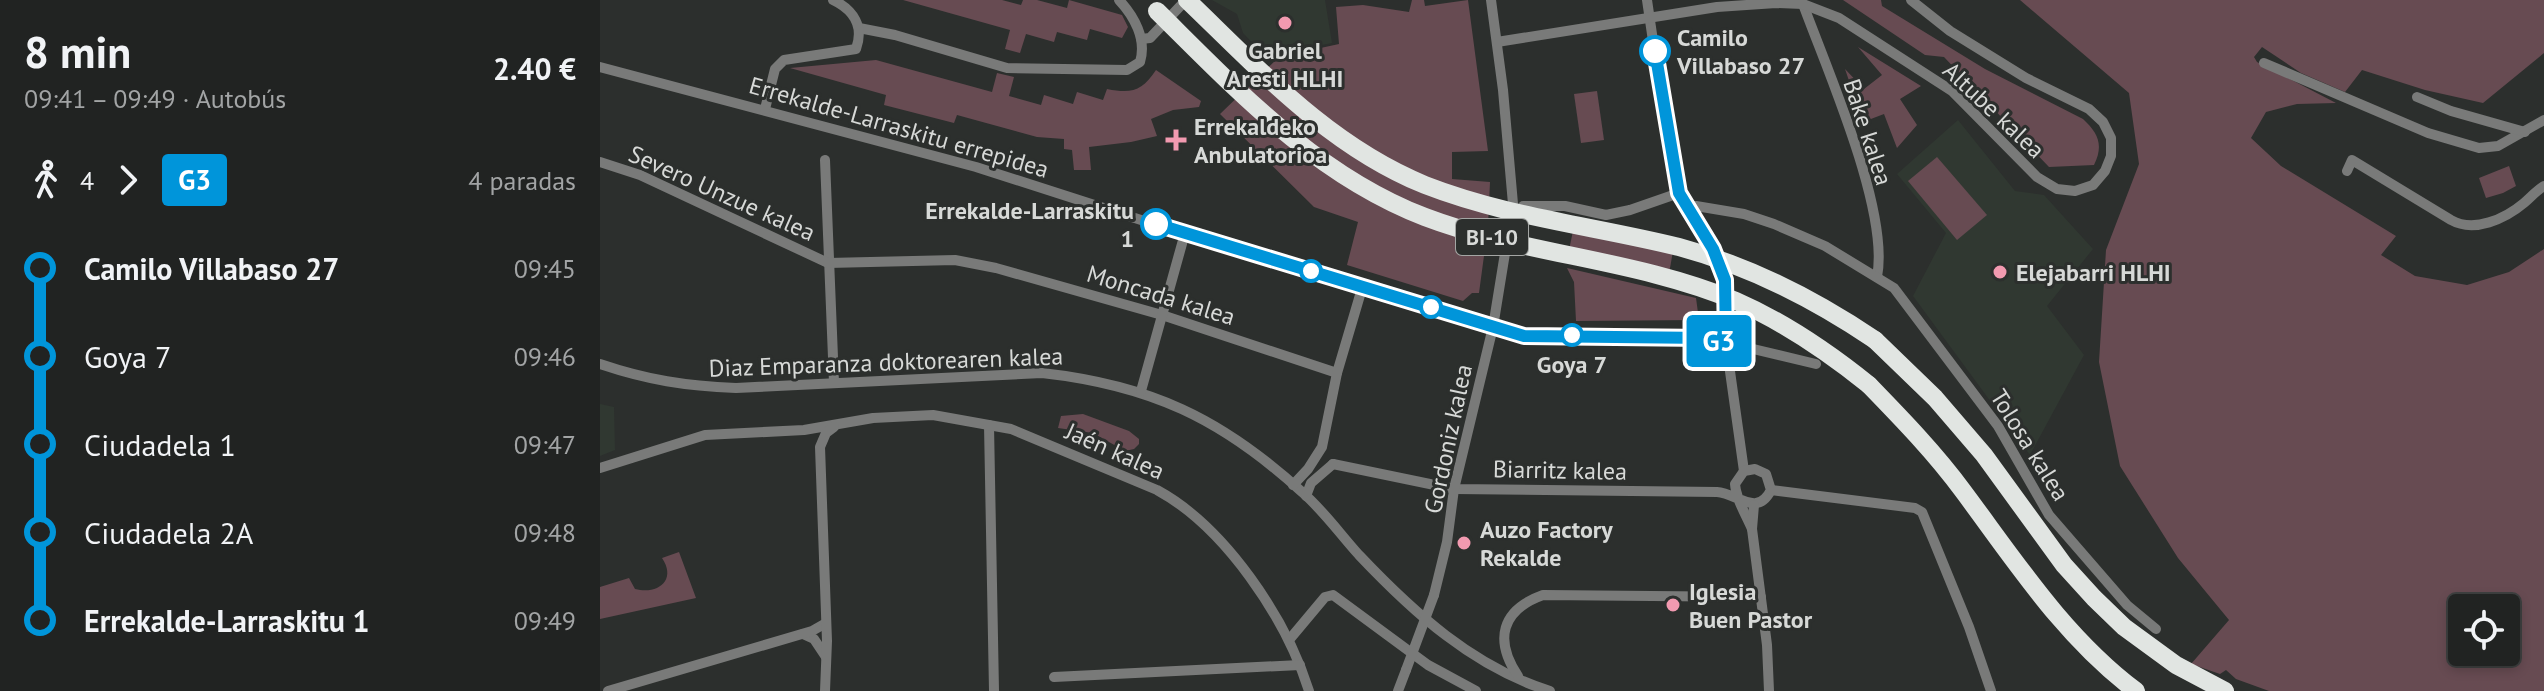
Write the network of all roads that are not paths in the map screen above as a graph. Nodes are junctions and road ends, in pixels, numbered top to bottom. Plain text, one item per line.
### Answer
1 (833, 0) edge
2 (1119, 0) edge
3 (1187, 0) edge
4 (1491, 0) edge
5 (1647, 0) edge
6 (1911, 0) edge
7 (1721, 4) edge
8 (1803, 4) junction
9 (1151, 6) edge
10 (1650, 19) junction
11 (859, 28) junction
12 (1141, 39) junction
13 (1497, 42) junction
14 (2264, 63) dead end
15 (600, 67) edge
16 (2417, 97) dead end
17 (765, 109) junction
18 (2544, 120) edge
19 (2525, 132) junction
20 (825, 160) dead end
21 (600, 162) edge
22 (2347, 171) dead end
23 (2544, 186) edge
24 (1679, 193) junction
25 (1513, 204) junction
26 (1689, 210) junction
27 (1185, 233) junction
28 (828, 263) junction
29 (1877, 277) junction
30 (1363, 285) junction
31 (1162, 315) junction
32 (1493, 327) junction
33 (1726, 343) junction
34 (600, 364) edge
35 (1816, 364) dead end
36 (1337, 373) junction
37 (834, 382) junction
38 (1141, 391) junction
39 (838, 424) junction
40 (989, 425) junction
41 (806, 430) junction
42 (820, 447) junction
43 (1322, 447) junction
44 (1333, 464) junction
45 (600, 468) edge
46 (1744, 471) junction
47 (1293, 485) junction
48 (1454, 489) junction
49 (1771, 490) junction
50 (1306, 496) junction
51 (1739, 499) junction
52 (1754, 505) junction
53 (1752, 529) junction
54 (1761, 597) junction
55 (826, 623) junction
56 (2156, 629) dead end
57 (803, 634) junction
58 (1289, 640) junction
59 (826, 658) junction
60 (1300, 665) junction
61 (1054, 677) dead end
62 (1519, 677) junction
63 (824, 689) edge
64 (608, 691) edge
65 (994, 691) edge
66 (1309, 691) edge
67 (1398, 691) edge
68 (1476, 691) edge
69 (1550, 691) edge
70 (1769, 691) edge
71 (1991, 691) edge
72 (2136, 691) edge
73 (2225, 691) edge

1 - 11 street
2 - 12 street
3 - 12 street
3 - 73 highway, BI-10, bridge
4 - 13 street, Gordoniz kalea
5 - 10 street
6 - 8 street, Altube kalea
7 - 8 street, Altube kalea
7 - 10 street
8 - 29 street, Bake kalea
9 - 72 highway, BI-10, bridge
10 - 13 street
10 - 24 street
11 - 12 street
11 - 17 street
13 - 25 street, Gordoniz kalea
14 - 19 street
15 - 17 street, Errekalde-Larraskitu errepidea
16 - 19 street
17 - 27 street, Errekalde-Larraskitu errepidea
18 - 19 street
20 - 28 street
21 - 28 street, Severo Unzue kalea
22 - 23 street
24 - 25 street
24 - 26 street
25 - 32 street, Gordoniz kalea
26 - 29 street, Tolosa kalea
26 - 33 street
27 - 30 street, Errekalde-Larraskitu errepidea
27 - 31 street
28 - 31 street, Moncada kalea
28 - 37 street
29 - 56 street, Tolosa kalea
30 - 32 street, Errekalde-Larraskitu errepidea
30 - 36 street
31 - 36 street, Moncada kalea
31 - 38 street
32 - 33 street, Errekalde-Larraskitu errepidea
32 - 48 street, Gordoniz kalea
33 - 35 street, Errekalde-Larraskitu errepidea
33 - 46 street
34 - 37 street, Diaz Emparanza doktorearen kalea
36 - 43 street
37 - 38 street, Diaz Emparanza doktorearen kalea
38 - 47 street, Diaz Emparanza doktorearen kalea
39 - 40 street, Jaén kalea
39 - 41 street, Jaén kalea
39 - 42 street
40 - 58 street, Jaén kalea
40 - 65 street
41 - 42 street
41 - 45 street, Jaén kalea
42 - 55 street
43 - 44 street
43 - 47 street
44 - 48 street, Biarritz kalea
44 - 50 street
46 - 49 street
46 - 51 street
47 - 50 street, Diaz Emparanza doktorearen kalea
48 - 51 street, Biarritz kalea
48 - 67 street, Gordoniz kalea, bridge
49 - 52 street
49 - 71 street
50 - 62 street, Diaz Emparanza doktorearen kalea
51 - 52 street
51 - 53 street
52 - 53 street
53 - 54 street
54 - 62 street
54 - 70 street
55 - 57 street
55 - 59 street
57 - 59 street
57 - 64 street
58 - 60 street, Jaén kalea
58 - 68 street
59 - 63 street
60 - 61 street
60 - 66 street, Jaén kalea
62 - 69 street, Diaz Emparanza doktorearen kalea

